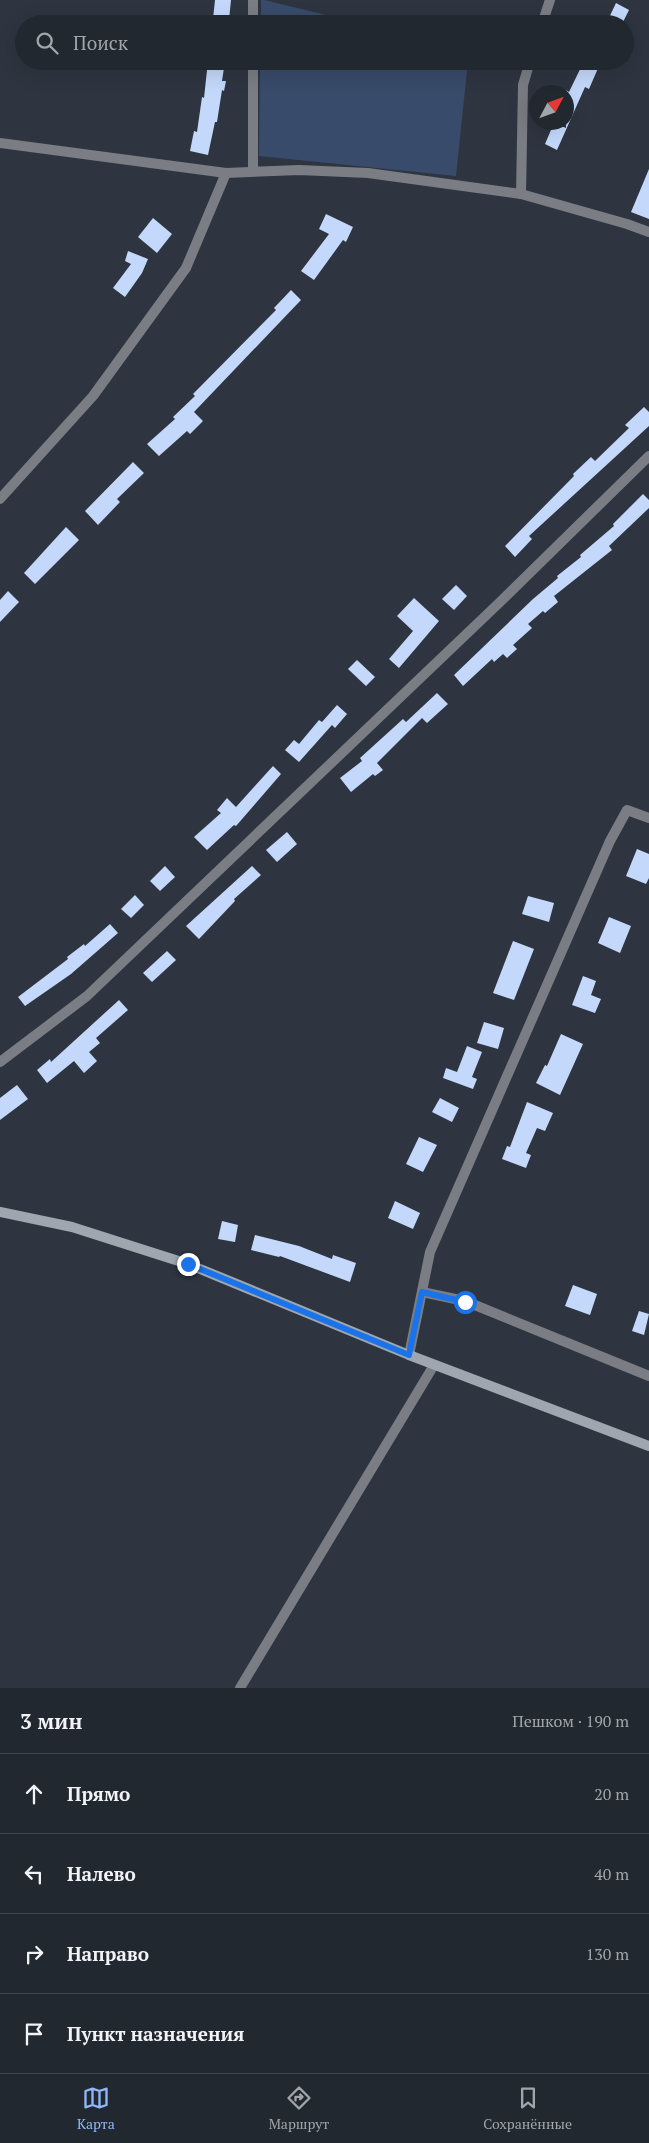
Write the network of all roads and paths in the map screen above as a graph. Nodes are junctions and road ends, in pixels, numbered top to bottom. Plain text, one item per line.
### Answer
1 (253, 0) edge
2 (550, 0) edge
3 (253, 15) edge
4 (545, 15) edge
5 (253, 70) edge
6 (527, 70) edge
7 (0, 143) edge
8 (253, 171) junction
9 (226, 172) junction
10 (521, 194) junction
11 (649, 232) edge
12 (649, 456) edge
13 (0, 499) edge
14 (649, 818) edge
15 (0, 1062) edge
16 (0, 1212) edge
17 (422, 1292) junction
18 (409, 1355) junction
19 (434, 1365) junction
20 (649, 1376) edge
21 (649, 1446) edge
22 (240, 1688) edge

1 - 3 street
2 - 4 street
5 - 8 street
6 - 10 street
7 - 9 street
8 - 9 street
8 - 10 street
9 - 13 street
10 - 11 street
12 - 15 street
14 - 17 street
16 - 18 main road
17 - 18 street
17 - 20 street
18 - 19 main road
19 - 21 main road
19 - 22 street

